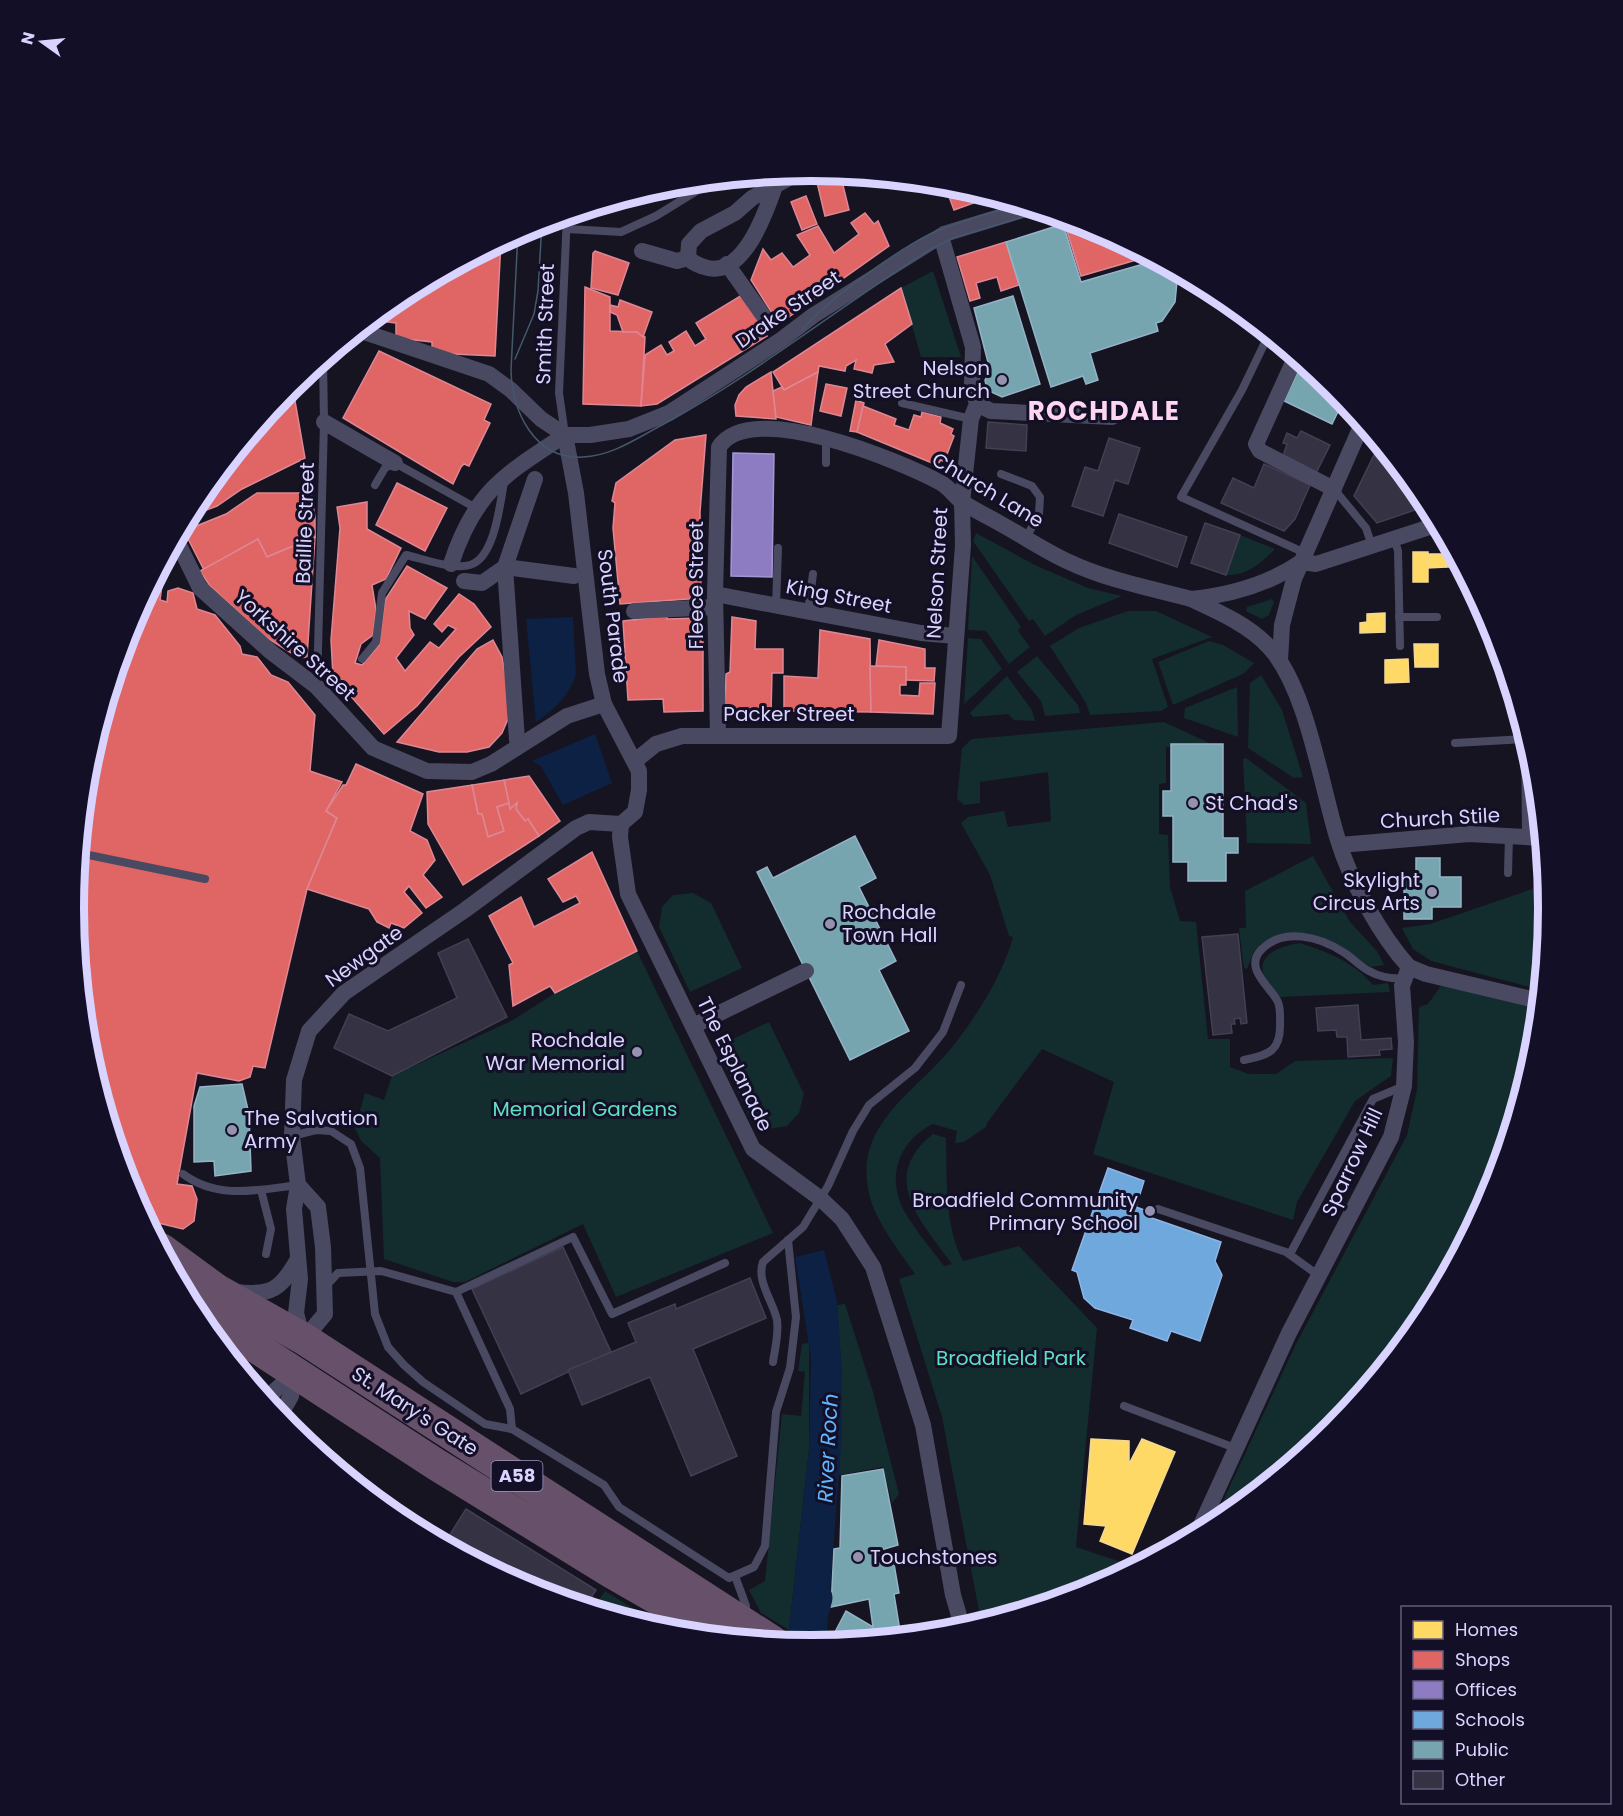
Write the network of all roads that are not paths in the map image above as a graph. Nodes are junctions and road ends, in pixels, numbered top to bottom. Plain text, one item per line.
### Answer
1 (783, 182) edge
2 (775, 186) junction
3 (699, 190) edge
4 (1019, 211) edge
5 (567, 223) edge
6 (567, 228) junction
7 (941, 236) junction
8 (642, 251) dead end
9 (688, 258) junction
10 (727, 264) junction
11 (765, 318) dead end
12 (367, 333) edge
13 (1266, 341) edge
14 (1293, 363) edge
15 (322, 370) edge
16 (902, 403) dead end
17 (974, 412) junction
18 (1112, 417) dead end
19 (324, 422) junction
20 (1360, 430) edge
21 (565, 435) junction
22 (726, 437) joint
23 (826, 438) junction
24 (395, 463) junction
25 (826, 463) dead end
26 (1001, 474) dead end
27 (504, 476) junction
28 (535, 479) dead end
29 (375, 485) dead end
30 (1334, 489) junction
31 (962, 502) junction
32 (476, 508) junction
33 (1431, 527) edge
34 (1026, 538) junction
35 (1394, 538) junction
36 (1372, 546) junction
37 (180, 547) edge
38 (778, 548) dead end
39 (1303, 557) junction
40 (451, 564) junction
41 (505, 567) junction
42 (813, 574) dead end
43 (574, 576) dead end
44 (464, 581) dead end
45 (1191, 599) junction
46 (715, 601) junction
47 (776, 606) junction
48 (634, 611) dead end
49 (808, 612) junction
50 (1437, 616) dead end
51 (1399, 617) junction
52 (956, 636) junction
53 (1400, 646) dead end
54 (362, 660) dead end
55 (1280, 660) junction
56 (317, 687) junction
57 (604, 704) junction
58 (718, 735) junction
59 (949, 736) joint
60 (1519, 739) edge
61 (517, 740) dead end
62 (1455, 743) dead end
63 (635, 760) junction
64 (1525, 768) edge
65 (621, 824) junction
66 (1526, 837) edge
67 (1340, 846) junction
68 (86, 855) edge
69 (1508, 873) dead end
70 (206, 879) dead end
71 (806, 971) dead end
72 (1407, 973) junction
73 (961, 985) dead end
74 (1533, 999) edge
75 (693, 1026) junction
76 (1244, 1060) dead end
77 (1404, 1086) junction
78 (292, 1136) junction
79 (183, 1174) dead end
80 (298, 1185) junction
81 (261, 1190) junction
82 (821, 1199) junction
83 (1158, 1209) dead end
84 (788, 1240) junction
85 (266, 1254) dead end
86 (1290, 1254) junction
87 (298, 1258) junction
88 (725, 1263) dead end
89 (181, 1271) edge
90 (369, 1271) junction
91 (1318, 1275) junction
92 (324, 1287) junction
93 (456, 1292) junction
94 (204, 1298) edge
95 (304, 1339) junction
96 (773, 1362) dead end
97 (295, 1373) junction
98 (271, 1394) edge
99 (1124, 1406) dead end
100 (284, 1408) edge
101 (512, 1429) junction
102 (1235, 1448) junction
103 (1203, 1521) edge
104 (735, 1576) junction
105 (953, 1595) junction
106 (731, 1619) edge
107 (960, 1620) edge
108 (952, 1622) edge
109 (757, 1633) edge

1 - 2 street
2 - 9 street
2 - 10 street
3 - 6 lane
4 - 7 street, Drake Street
5 - 6 lane, Smith Street
6 - 21 lane, Smith Street
7 - 17 street, Nelson Street
7 - 21 street, Drake Street
8 - 9 street
9 - 10 street
10 - 11 street
12 - 21 street
13 - 39 lane
14 - 30 street
15 - 19 lane, Baillie Street
16 - 17 lane
17 - 18 street
17 - 31 street, Nelson Street
19 - 24 street
19 - 56 lane, Baillie Street
20 - 30 street
21 - 27 street
21 - 57 street, South Parade
22 - 23 street, Church Lane
22 - 46 street, Fleece Street
23 - 25 lane
23 - 31 street, Church Lane
24 - 29 lane
24 - 32 lane
26 - 34 lane
27 - 32 street
27 - 40 lane
28 - 41 street
30 - 36 lane
30 - 39 street
31 - 34 street, Church Lane
31 - 52 street, Nelson Street
32 - 40 street
33 - 35 street
34 - 45 street, Church Lane
35 - 36 street
35 - 51 lane
36 - 39 street
37 - 56 street, Yorkshire Street
38 - 47 lane
39 - 45 street, Church Lane
39 - 55 street
40 - 54 lane
41 - 43 street
41 - 44 street
41 - 61 street
42 - 49 lane
45 - 55 street, Church Lane
46 - 47 street, King Street
46 - 48 street, King Street
46 - 58 street, Fleece Street
47 - 49 street, King Street
49 - 52 street, King Street
50 - 51 lane
51 - 53 lane
52 - 59 street, Nelson Street
55 - 67 street
56 - 57 street, Yorkshire Street
57 - 63 street, South Parade
58 - 59 street, Packer Street
58 - 63 street, Packer Street
60 - 62 lane
63 - 65 street, South Parade
64 - 66 lane
65 - 75 street, The Esplanade
65 - 78 street, Newgate
66 - 67 street, Church Stile
66 - 69 lane
67 - 72 street
68 - 70 lane
71 - 75 street
72 - 74 street
72 - 76 lane
72 - 77 street, Sparrow Hill
73 - 82 lane
75 - 82 street, The Esplanade
77 - 86 lane
77 - 91 street, Sparrow Hill
78 - 80 street, Newgate
78 - 90 lane
79 - 81 lane
80 - 81 lane
80 - 87 street, Newgate
80 - 92 street
81 - 85 lane
82 - 84 lane
82 - 105 street, The Esplanade
83 - 86 lane
84 - 96 lane
84 - 104 lane
86 - 91 lane
87 - 94 street
87 - 95 street, Newgate
88 - 93 lane
89 - 94 highway, St. Mary's Gate / A58
90 - 92 lane
90 - 93 lane
90 - 101 lane
91 - 102 street, Sparrow Hill
92 - 95 street
93 - 101 lane
94 - 95 highway, St. Mary's Gate / A58
94 - 97 highway, St. Mary's Gate / A58
95 - 97 street, Newgate
95 - 106 highway, St. Mary's Gate / A58
97 - 98 street
97 - 100 street, Newgate
97 - 106 highway, St. Mary's Gate / A58
99 - 102 lane
101 - 104 lane
102 - 103 street, Sparrow Hill
104 - 106 lane
105 - 107 street, The Esplanade
105 - 108 street, The Esplanade
106 - 109 highway, A58

